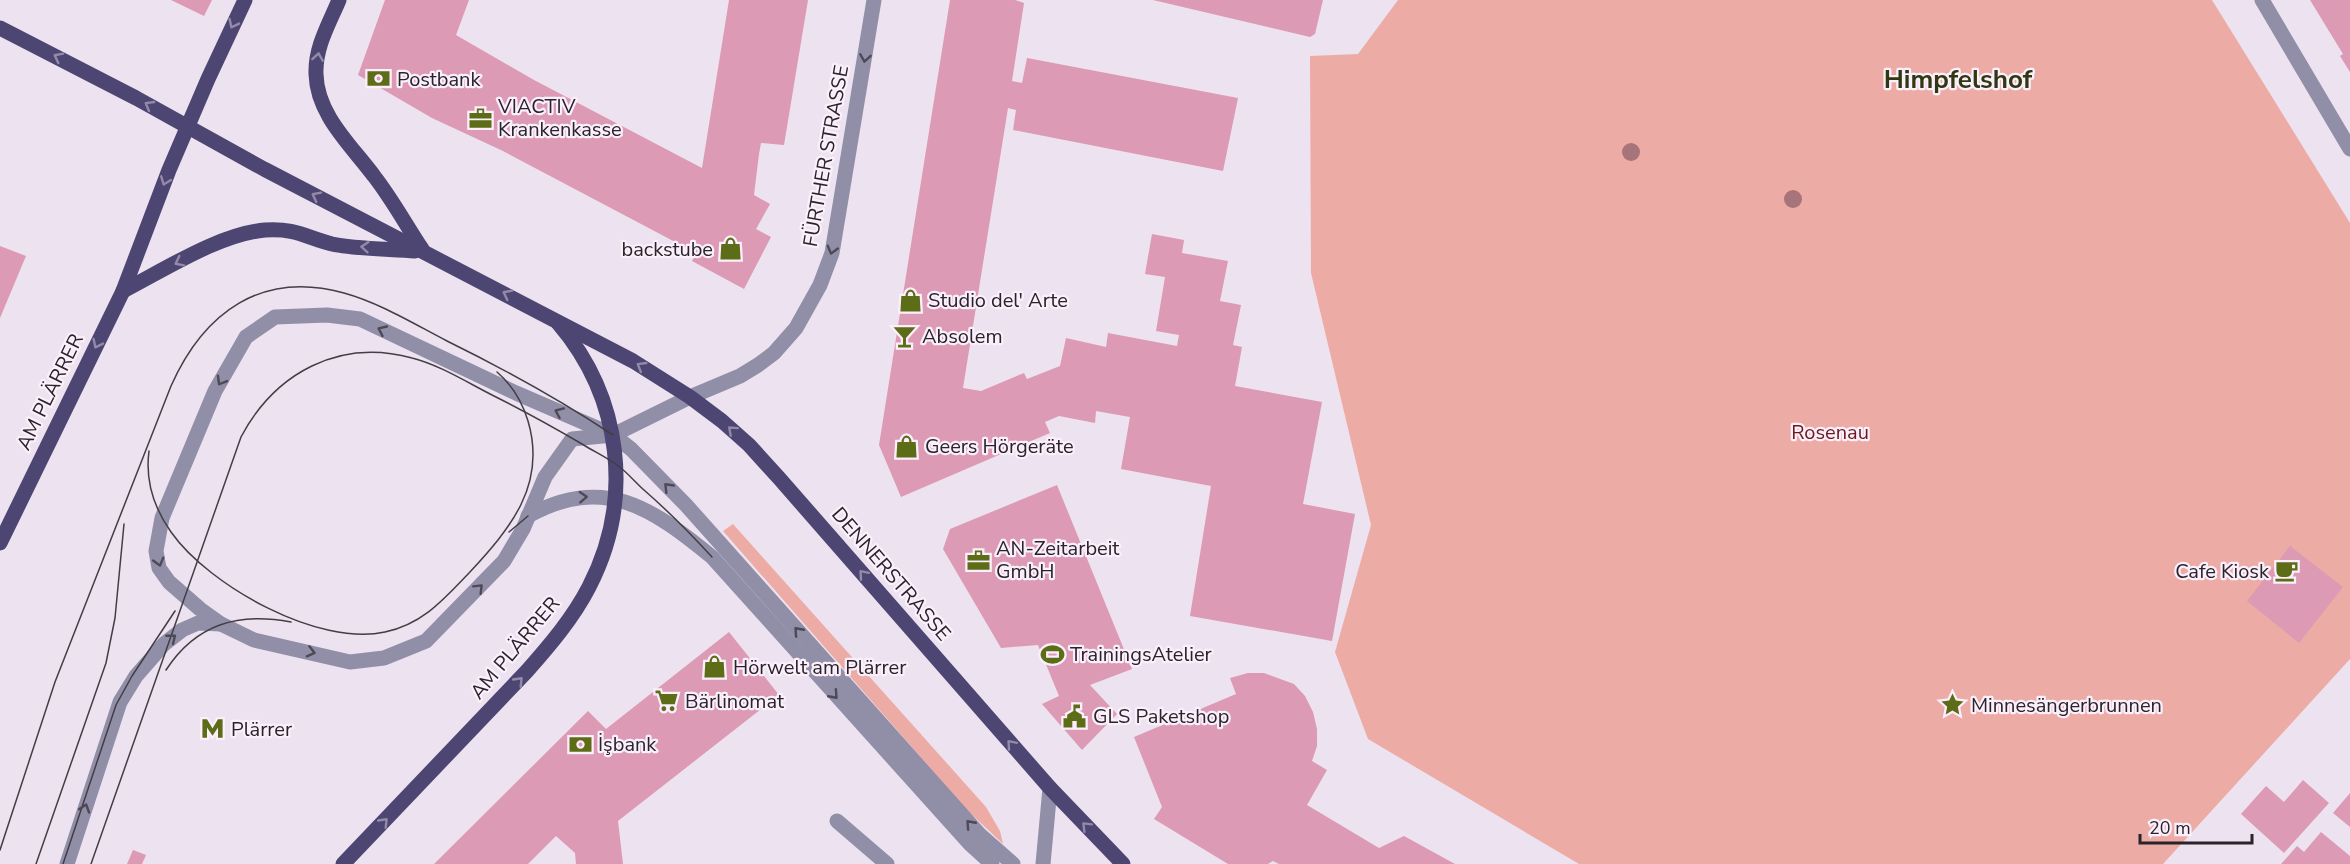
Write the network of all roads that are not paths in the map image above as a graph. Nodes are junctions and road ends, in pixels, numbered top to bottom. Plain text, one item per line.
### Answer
1 (245, 0) edge
2 (339, 0) edge
3 (874, 0) edge
4 (2262, 0) edge
5 (0, 28) edge
6 (188, 127) junction
7 (2350, 149) edge
8 (424, 251) junction
9 (123, 291) junction
10 (554, 318) junction
11 (690, 397) junction
12 (613, 435) junction
13 (616, 500) junction
14 (528, 516) junction
15 (0, 543) edge
16 (221, 624) junction
17 (1050, 788) junction
18 (837, 820) dead end
19 (67, 864) edge
20 (344, 864) edge
21 (887, 864) edge
22 (992, 864) edge
23 (1013, 864) edge
24 (1043, 864) edge
25 (1123, 864) edge

1 -> 6 main road, AM PLÄRRER
8 -> 2 main road, AM PLÄRRER
3 -> 11 street, FÜRTHER STRASSE
4 - 7 street
6 -> 5 main road
8 -> 6 main road, AM PLÄRRER
6 -> 9 main road, AM PLÄRRER
8 -> 9 main road, AM PLÄRRER
10 -> 8 main road, AM PLÄRRER
9 -> 15 main road, AM PLÄRRER
11 -> 10 main road, AM PLÄRRER
10 - 12 main road, AM PLÄRRER
11 - 12 street, FÜRTHER STRASSE
17 -> 11 main road, DENNERSTRASSE
12 - 13 main road, AM PLÄRRER
12 - 14 street
12 -> 16 street
23 -> 12 street
14 -> 13 street
20 -> 13 main road, AM PLÄRRER
13 -> 22 street
16 -> 14 street
19 -> 16 street
17 - 24 street
25 -> 17 main road, DENNERSTRASSE
18 - 21 street

